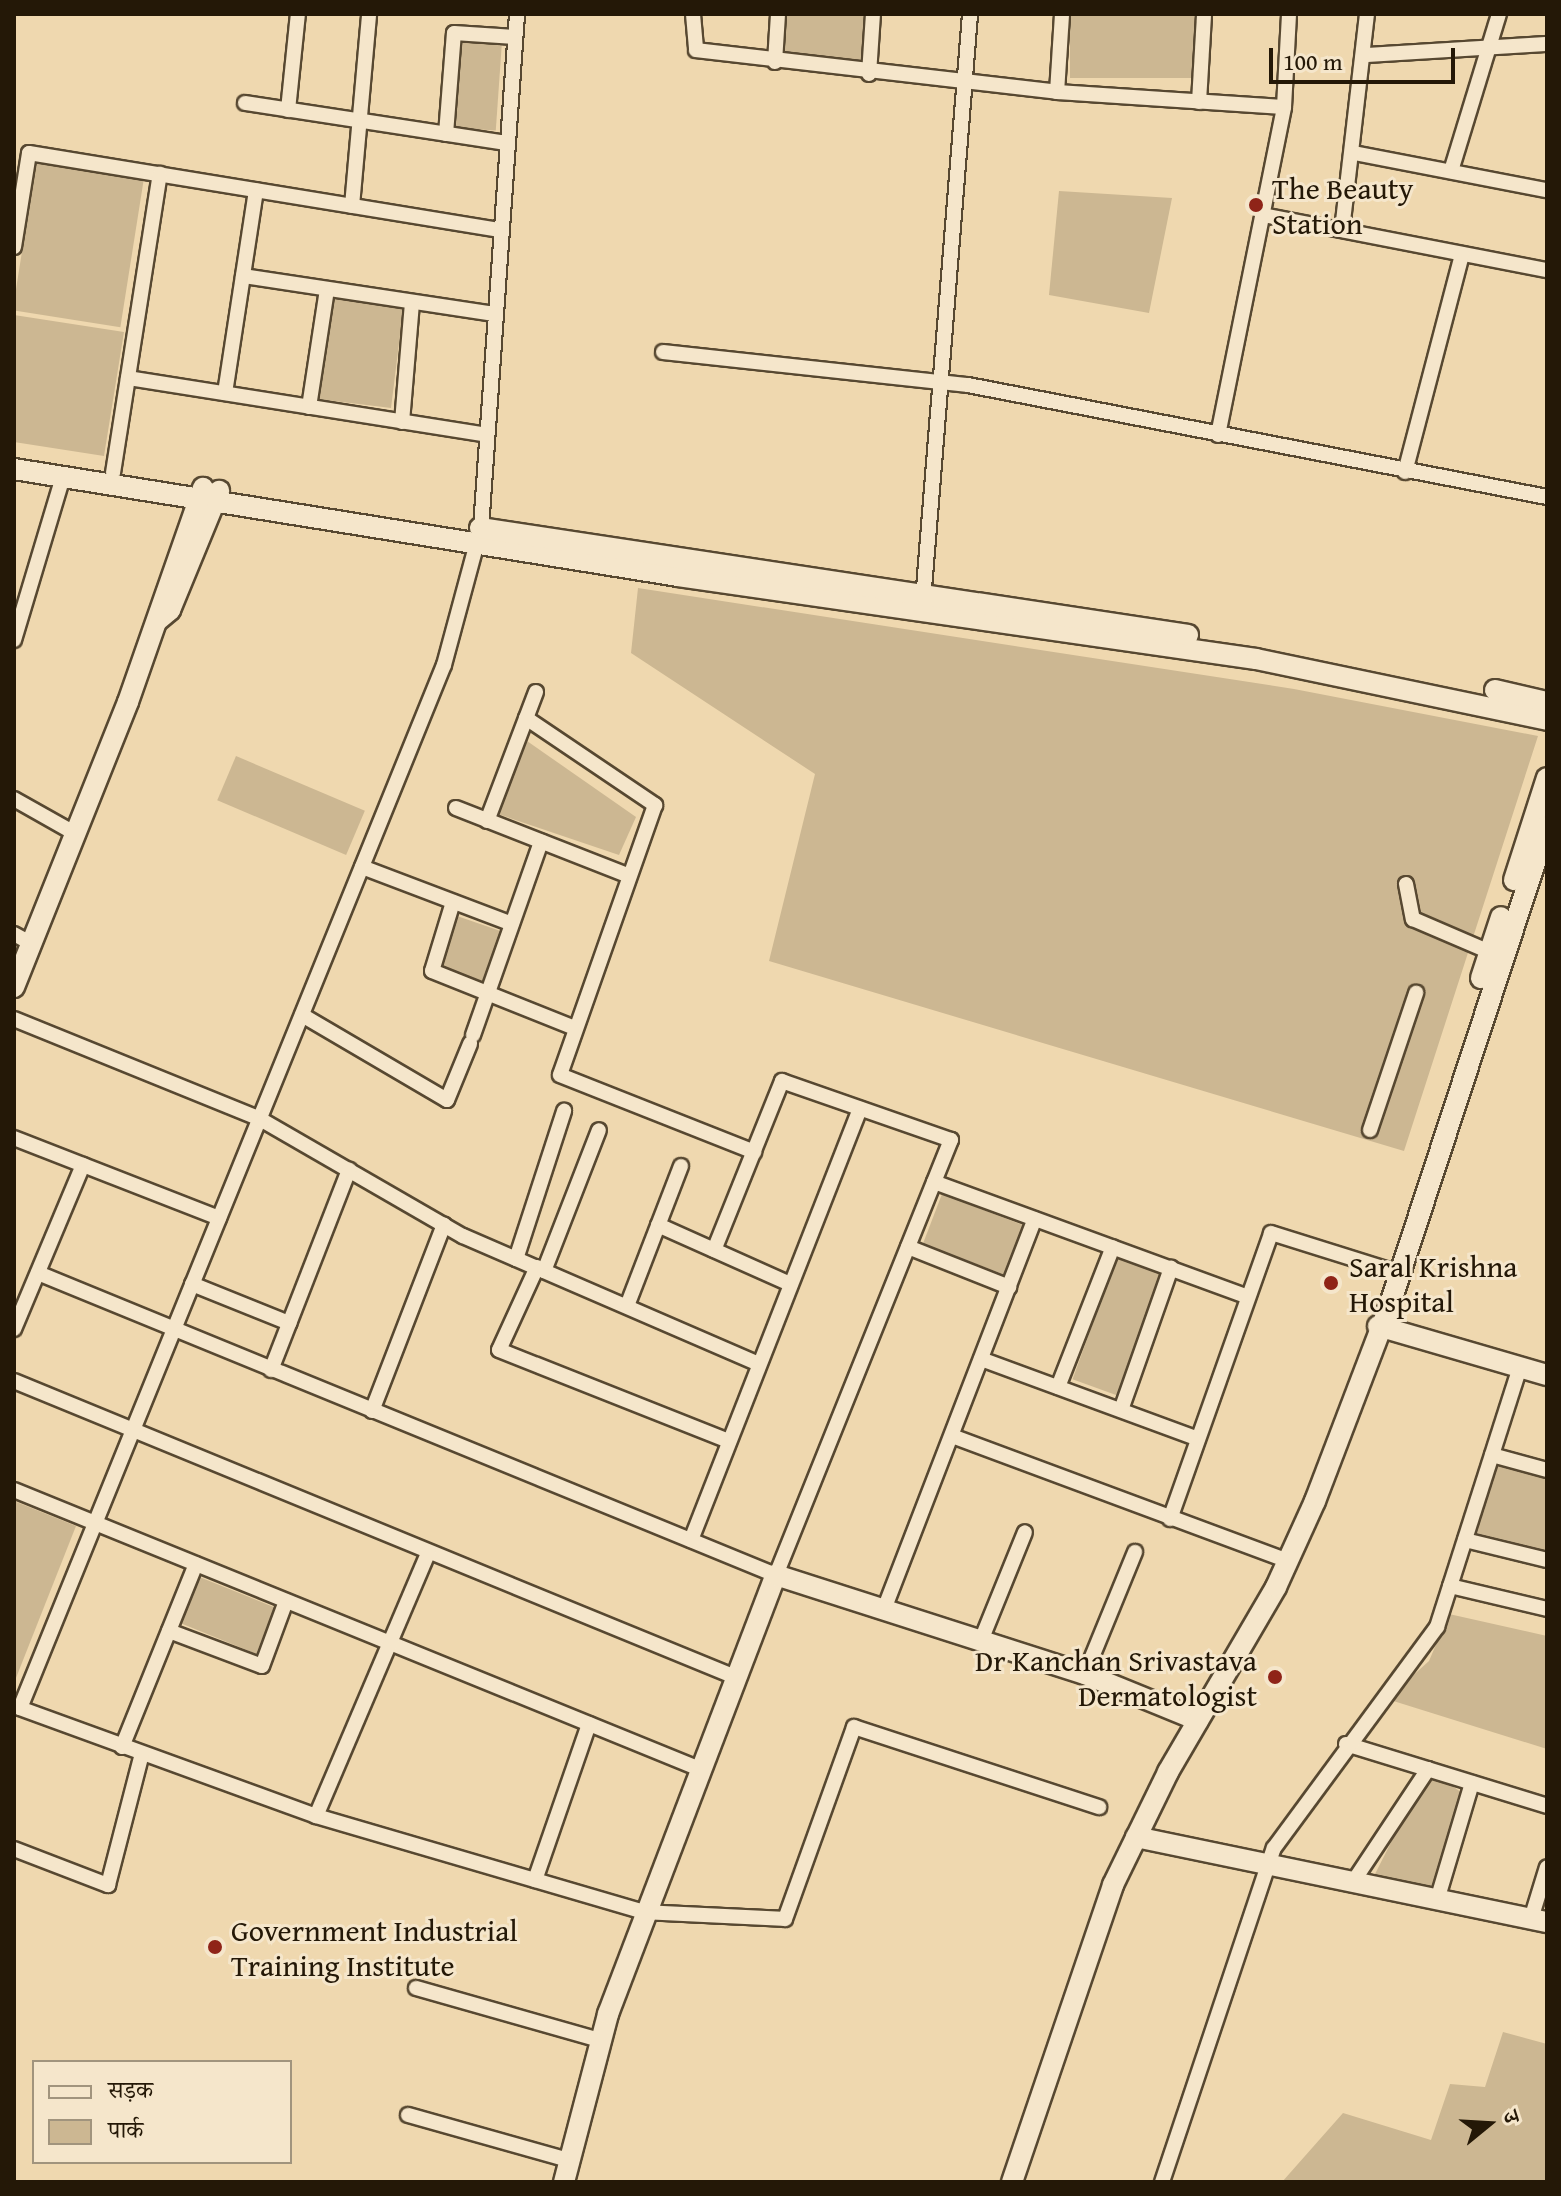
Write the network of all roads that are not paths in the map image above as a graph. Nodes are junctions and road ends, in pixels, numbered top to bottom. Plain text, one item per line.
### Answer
1 (298, 14) edge
2 (369, 14) edge
3 (517, 14) edge
4 (693, 14) edge
5 (778, 14) edge
6 (873, 14) edge
7 (970, 14) edge
8 (1062, 14) edge
9 (1204, 14) edge
10 (1289, 14) edge
11 (1367, 14) edge
12 (1499, 14) edge
13 (515, 37) junction
14 (1547, 44) edge
15 (1488, 47) junction
16 (1366, 55) junction
17 (775, 62) junction
18 (869, 74) junction
19 (965, 80) junction
20 (1057, 92) junction
21 (1199, 102) junction
22 (245, 103) dead end
23 (1284, 107) junction
24 (288, 110) junction
25 (359, 120) junction
26 (446, 134) junction
27 (506, 143) junction
28 (1354, 153) junction
29 (1451, 171) junction
30 (160, 174) junction
31 (256, 190) junction
32 (1547, 190) edge
33 (18, 193) edge
34 (352, 206) junction
35 (1263, 215) junction
36 (499, 230) junction
37 (1342, 230) junction
38 (14, 247) edge
39 (1462, 254) junction
40 (1547, 270) edge
41 (243, 276) junction
42 (327, 289) junction
43 (412, 302) junction
44 (494, 314) junction
45 (663, 352) dead end
46 (128, 378) junction
47 (941, 382) junction
48 (225, 393) junction
49 (309, 407) junction
50 (402, 422) junction
51 (487, 435) junction
52 (1218, 435) junction
53 (14, 456) edge
54 (14, 469) edge
55 (1405, 472) junction
56 (113, 473) junction
57 (63, 477) junction
58 (209, 495) junction
59 (1547, 497) edge
60 (480, 535) junction
61 (923, 602) junction
62 (21, 606) edge
63 (14, 640) edge
64 (536, 692) dead end
65 (1547, 702) edge
66 (526, 718) junction
67 (1547, 720) edge
68 (1547, 778) edge
69 (14, 799) edge
70 (456, 808) dead end
71 (487, 821) junction
72 (1547, 826) edge
73 (78, 835) junction
74 (541, 842) junction
75 (1527, 863) junction
76 (362, 867) junction
77 (627, 875) junction
78 (1406, 884) dead end
79 (453, 902) junction
80 (512, 924) junction
81 (23, 939) edge
82 (1490, 952) junction
83 (14, 987) edge
84 (1416, 993) dead end
85 (487, 996) junction
86 (302, 1015) junction
87 (14, 1019) edge
88 (572, 1027) junction
89 (860, 1109) junction
90 (564, 1111) dead end
91 (260, 1119) junction
92 (599, 1130) dead end
93 (1370, 1130) dead end
94 (14, 1138) edge
95 (754, 1152) junction
96 (83, 1165) junction
97 (681, 1166) dead end
98 (349, 1170) junction
99 (934, 1182) junction
100 (219, 1218) junction
101 (1035, 1219) junction
102 (444, 1224) junction
103 (658, 1225) junction
104 (908, 1247) junction
105 (1113, 1247) junction
106 (714, 1250) junction
107 (516, 1259) junction
108 (1171, 1268) junction
109 (540, 1269) junction
110 (1389, 1270) junction
111 (38, 1273) junction
112 (192, 1284) junction
113 (790, 1284) junction
114 (1009, 1287) junction
115 (1248, 1297) junction
116 (627, 1306) junction
117 (289, 1323) junction
118 (1378, 1326) junction
119 (14, 1329) edge
120 (174, 1330) junction
121 (981, 1359) junction
122 (759, 1364) junction
123 (1520, 1367) junction
124 (271, 1370) junction
125 (1547, 1375) edge
126 (14, 1381) edge
127 (1058, 1387) junction
128 (1121, 1410) junction
129 (372, 1411) junction
130 (132, 1431) junction
131 (952, 1436) junction
132 (1198, 1439) junction
133 (729, 1441) junction
134 (1492, 1455) junction
135 (1547, 1470) edge
136 (14, 1490) edge
137 (1170, 1519) junction
138 (94, 1523) junction
139 (1025, 1532) dead end
140 (691, 1540) junction
141 (1465, 1540) junction
142 (1135, 1552) dead end
143 (428, 1553) junction
144 (1547, 1560) edge
145 (1288, 1561) junction
146 (196, 1564) junction
147 (776, 1575) junction
148 (1450, 1586) junction
149 (286, 1601) junction
150 (1547, 1609) edge
151 (883, 1612) junction
152 (169, 1631) junction
153 (982, 1638) junction
154 (393, 1644) junction
155 (1085, 1674) junction
156 (735, 1677) junction
157 (17, 1707) edge
158 (1198, 1720) junction
159 (589, 1724) junction
160 (1346, 1744) junction
161 (122, 1747) junction
162 (142, 1754) junction
163 (700, 1769) junction
164 (1428, 1769) junction
165 (1472, 1783) junction
166 (1547, 1806) edge
167 (1099, 1807) dead end
168 (316, 1816) junction
169 (1136, 1837) junction
170 (14, 1849) edge
171 (1270, 1862) junction
172 (1547, 1867) edge
173 (1355, 1879) junction
174 (535, 1880) junction
175 (1438, 1897) junction
176 (644, 1912) junction
177 (1539, 1920) edge
178 (416, 1988) dead end
179 (600, 2040) junction
180 (408, 2115) dead end
181 (568, 2160) junction
182 (564, 2182) edge
183 (1012, 2182) edge
184 (1162, 2182) edge

1 - 24 street
2 - 25 street
3 - 13 street
4 - 17 street
5 - 17 street
6 - 18 street
7 - 19 street
8 - 20 street
9 - 21 street
10 - 23 street
11 - 16 street
12 - 15 street
13 - 26 street
13 - 27 street
14 - 15 street
15 - 16 street
15 - 29 street
16 - 28 street
17 - 18 street
18 - 19 street
19 - 20 street
19 - 47 street
20 - 21 street
21 - 23 street
22 - 24 street
23 - 35 street
24 - 25 street
25 - 26 street
25 - 34 street
26 - 27 street
27 - 36 street
28 - 29 street
28 - 37 street
29 - 32 street
30 - 31 street
30 - 33 street
30 - 46 street
31 - 34 street
31 - 41 street
33 - 38 street
34 - 36 street
35 - 37 street
35 - 52 street
36 - 44 street
37 - 39 street
39 - 40 street
39 - 55 street
41 - 42 street
41 - 48 street
42 - 43 street
42 - 49 street
43 - 44 street
43 - 50 street
44 - 51 street
45 - 47 street
46 - 48 street
46 - 56 street
47 - 52 street
47 - 61 street
48 - 49 street
49 - 50 street
50 - 51 street
51 - 60 street
52 - 55 street
53 - 56 street
54 - 57 street
55 - 59 street
56 - 58 street
57 - 58 street
57 - 62 street
58 - 60 street
58 - 73 street
60 - 61 street
60 - 76 street
61 - 65 street
61 - 67 street
62 - 63 street
64 - 66 street
66 - 71 street
66 - 77 street
68 - 75 street
69 - 73 street
70 - 71 street
71 - 74 street
72 - 75 street
73 - 81 street
74 - 77 street
74 - 80 street
75 - 82 street
75 - 118 street
76 - 79 street
76 - 86 street
77 - 88 street
78 - 82 street
79 - 80 street
79 - 85 street
80 - 85 street
81 - 83 street
82 - 110 street
84 - 93 street
85 - 86 street
85 - 88 street
86 - 91 street
87 - 91 street
88 - 95 street
89 - 95 street
89 - 99 street
89 - 113 street
90 - 107 street
91 - 98 street
91 - 100 street
92 - 109 street
94 - 96 street
95 - 106 street
96 - 100 street
96 - 111 street
97 - 103 street
98 - 102 street
98 - 117 street
99 - 101 street
99 - 104 street
100 - 112 street
101 - 105 street
101 - 114 street
102 - 107 street
102 - 129 street
103 - 106 street
103 - 116 street
104 - 114 street
104 - 147 street
105 - 108 street
105 - 127 street
106 - 113 street
107 - 109 street
108 - 115 street
108 - 128 street
109 - 116 street
109 - 133 street
110 - 115 street
110 - 118 street
111 - 119 street
111 - 120 street
112 - 117 street
112 - 120 street
113 - 122 street
114 - 121 street
115 - 132 street
116 - 122 street
117 - 124 street
118 - 123 street
118 - 145 street
120 - 124 street
120 - 130 street
121 - 127 street
121 - 131 street
122 - 133 street
123 - 125 street
123 - 134 street
124 - 129 street
126 - 130 street
127 - 128 street
128 - 132 street
129 - 140 street
130 - 138 street
130 - 143 street
131 - 137 street
131 - 151 street
132 - 137 street
133 - 140 street
134 - 135 street
134 - 141 street
136 - 138 street
137 - 145 street
138 - 146 street
138 - 157 street
139 - 153 street
140 - 147 street
141 - 144 street
141 - 148 street
142 - 155 street
143 - 154 street
143 - 156 street
145 - 158 street
146 - 149 street
146 - 152 street
147 - 151 street
147 - 156 street
148 - 150 street
148 - 160 street
149 - 152 street
149 - 154 street
151 - 153 street
152 - 161 street
153 - 155 street
154 - 159 street
154 - 168 street
155 - 158 street
156 - 163 street
157 - 161 street
158 - 169 street
159 - 163 street
159 - 174 street
160 - 164 street
160 - 171 street
161 - 162 street
162 - 168 street
162 - 170 street
163 - 176 street
164 - 165 street
164 - 173 street
165 - 166 street
165 - 175 street
167 - 176 street
168 - 174 street
169 - 171 street
169 - 183 street
171 - 173 street
171 - 184 street
172 - 177 street
173 - 175 street
174 - 176 street
175 - 177 street
176 - 179 street
178 - 179 street
179 - 181 street
180 - 181 street
181 - 182 street

